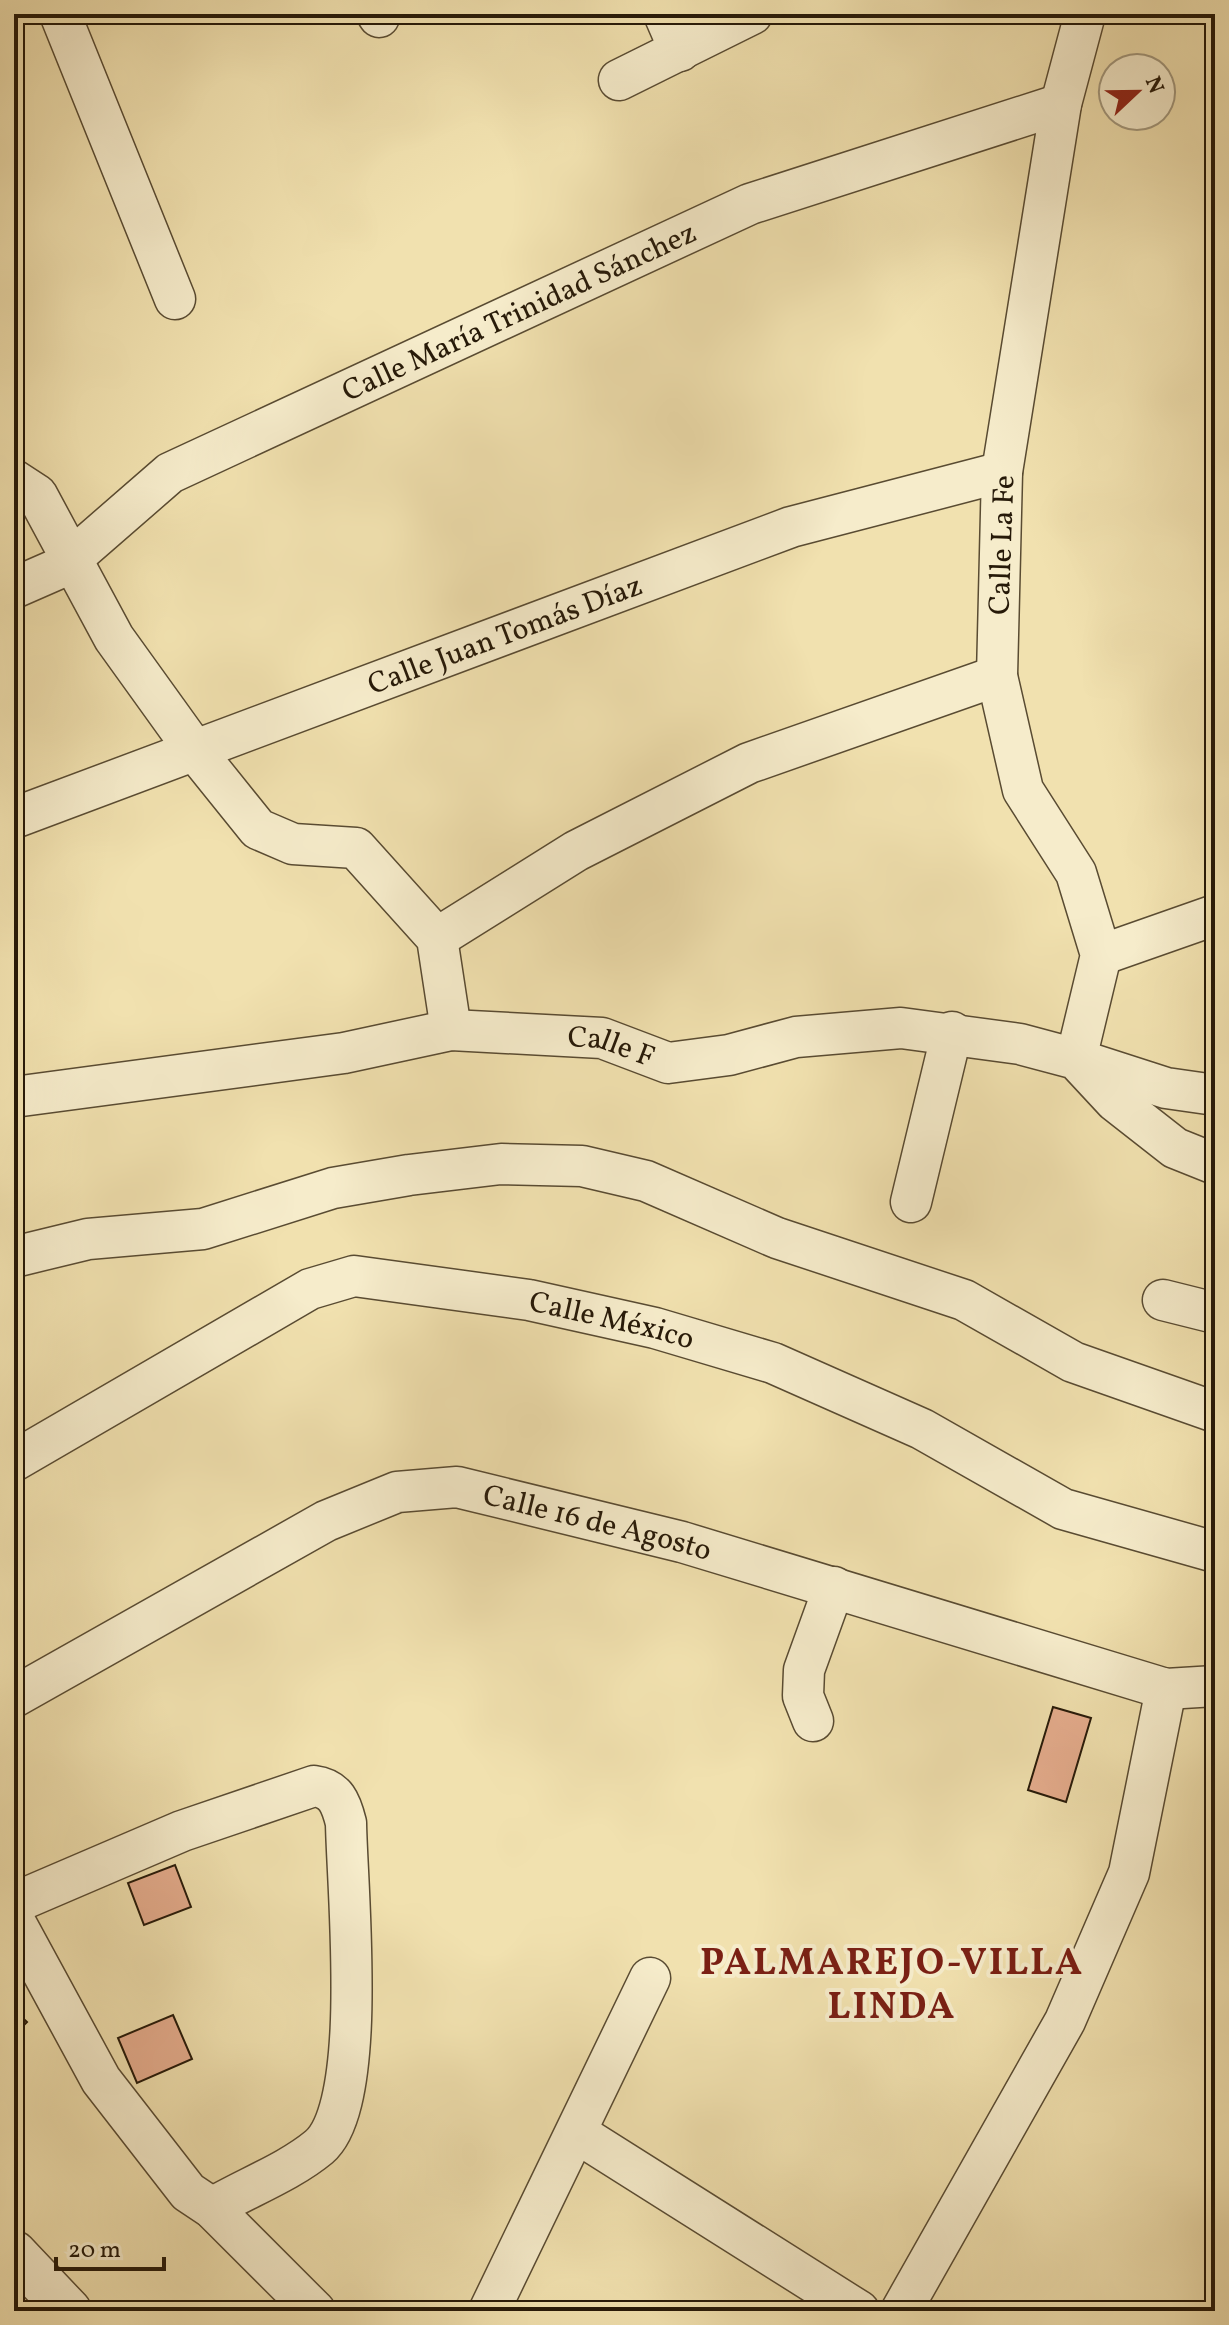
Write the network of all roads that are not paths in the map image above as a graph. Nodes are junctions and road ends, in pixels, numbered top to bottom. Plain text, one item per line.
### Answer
1 (60, 14) edge
2 (664, 14) edge
3 (752, 14) edge
4 (1085, 14) edge
5 (680, 51) junction
6 (619, 80) dead end
7 (1061, 104) junction
8 (175, 299) dead end
9 (1002, 472) junction
10 (14, 480) edge
11 (73, 557) junction
12 (14, 588) edge
13 (997, 676) junction
14 (196, 752) junction
15 (14, 818) edge
16 (1215, 915) edge
17 (437, 938) junction
18 (1101, 955) junction
19 (451, 1030) junction
20 (952, 1032) junction
21 (1076, 1059) junction
22 (1215, 1095) edge
23 (14, 1097) edge
24 (1215, 1164) edge
25 (911, 1202) dead end
26 (14, 1257) edge
27 (1163, 1300) dead end
28 (1215, 1313) edge
29 (1215, 1412) edge
30 (14, 1461) edge
31 (1215, 1552) edge
32 (834, 1587) junction
33 (1215, 1686) edge
34 (1166, 1689) junction
35 (14, 1697) edge
36 (813, 1721) dead end
37 (14, 1903) edge
38 (14, 1920) edge
39 (650, 1978) dead end
40 (577, 2133) junction
41 (212, 2208) junction
42 (14, 2253) edge
43 (69, 2311) edge
44 (315, 2311) edge
45 (489, 2311) edge
46 (859, 2311) edge
47 (901, 2311) edge

1 - 8 street
2 - 5 street
3 - 5 street
4 - 7 street, Calle La Fe
5 - 6 street
7 - 9 street, Calle La Fe
7 - 11 street, Calle María Trinidad Sánchez
9 - 13 street, Calle La Fe
9 - 14 street, Calle Juan Tomás Díaz
10 - 11 street
11 - 12 street, Calle María Trinidad Sánchez
11 - 14 street
13 - 17 street
13 - 18 street, Calle La Fe
14 - 15 street, Calle Juan Tomás Díaz
14 - 17 street
16 - 18 street
17 - 19 street
18 - 21 street
19 - 20 street, Calle F
19 - 23 street, Calle F
20 - 21 street, Calle F
20 - 25 street
21 - 22 street, Calle F
21 - 24 street
26 - 29 street
27 - 28 street
30 - 31 street, Calle México
32 - 34 street, Calle 16 de Agosto
32 - 35 street, Calle 16 de Agosto
32 - 36 street
33 - 34 street, Calle 16 de Agosto
34 - 47 street
37 - 41 street
38 - 41 street
39 - 40 street
40 - 45 street
40 - 46 street
41 - 44 street
42 - 43 street

